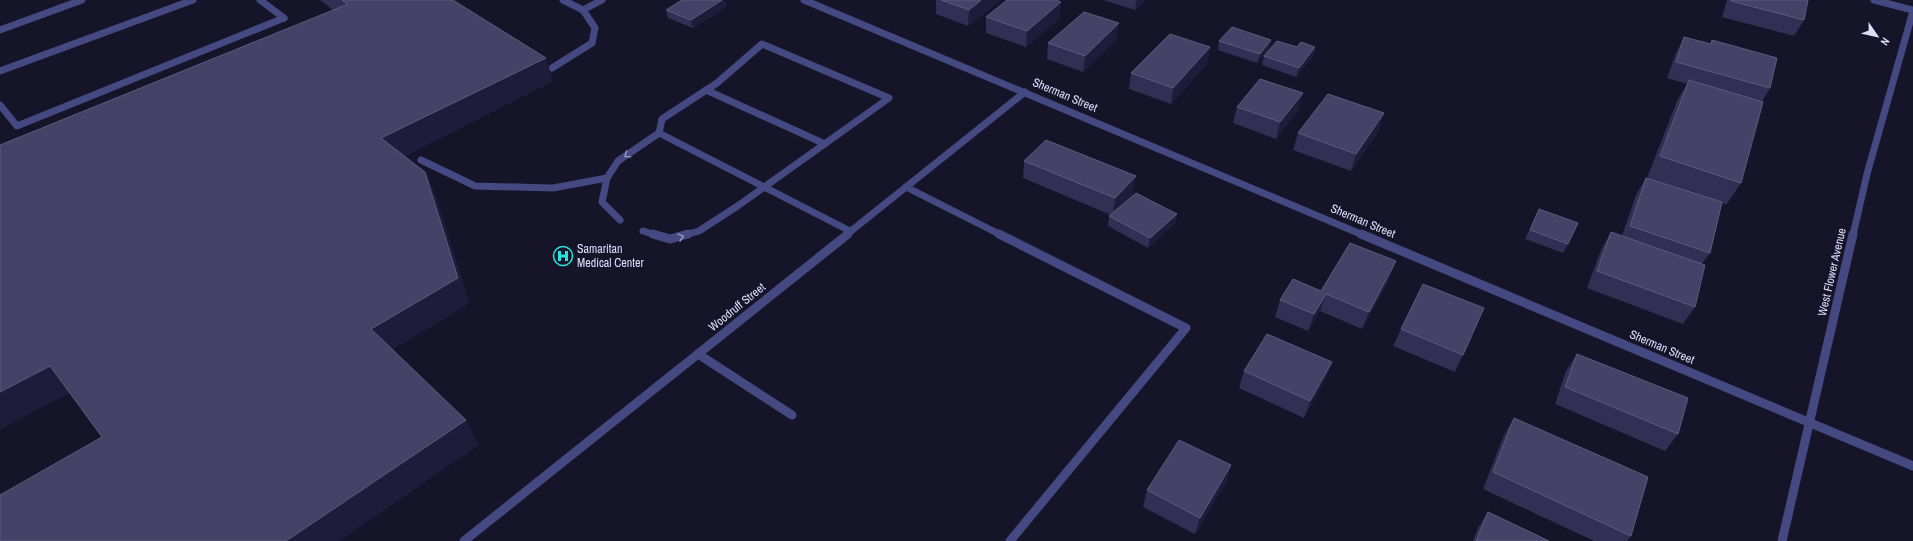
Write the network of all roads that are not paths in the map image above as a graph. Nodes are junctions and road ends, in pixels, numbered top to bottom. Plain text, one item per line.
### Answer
1 (82, 0) edge
2 (193, 0) edge
3 (260, 0) edge
4 (563, 0) edge
5 (602, 0) edge
6 (804, 0) edge
7 (1874, 0) edge
8 (583, 10) junction
9 (1913, 10) edge
10 (0, 30) edge
11 (552, 68) dead end
12 (0, 71) edge
13 (706, 90) junction
14 (1025, 92) junction
15 (0, 105) edge
16 (659, 133) junction
17 (825, 144) junction
18 (421, 160) dead end
19 (607, 178) junction
20 (765, 187) junction
21 (906, 187) junction
22 (620, 220) dead end
23 (643, 231) dead end
24 (850, 232) junction
25 (698, 354) junction
26 (792, 415) dead end
27 (1809, 422) junction
28 (1913, 466) edge
29 (464, 541) edge
30 (1010, 541) edge
31 (1782, 541) edge

1 - 10 street
2 - 12 street
3 - 15 street
4 - 8 street
5 - 8 street
6 - 14 street, Sherman Street
7 - 9 street
8 - 11 street
9 - 27 street, West Flower Avenue
13 - 16 street
13 - 17 street
13 - 17 street
14 - 21 street, Woodruff Street
14 - 27 street, Sherman Street
16 -> 19 street
16 - 20 street
17 - 20 street
18 - 19 street
19 - 22 street
23 -> 20 street
20 - 24 street
21 - 24 street, Woodruff Street
21 - 30 street
24 - 25 street, Woodruff Street
25 - 26 street
25 - 29 street, Woodruff Street
27 - 28 street, Sherman Street
27 - 31 street, West Flower Avenue

